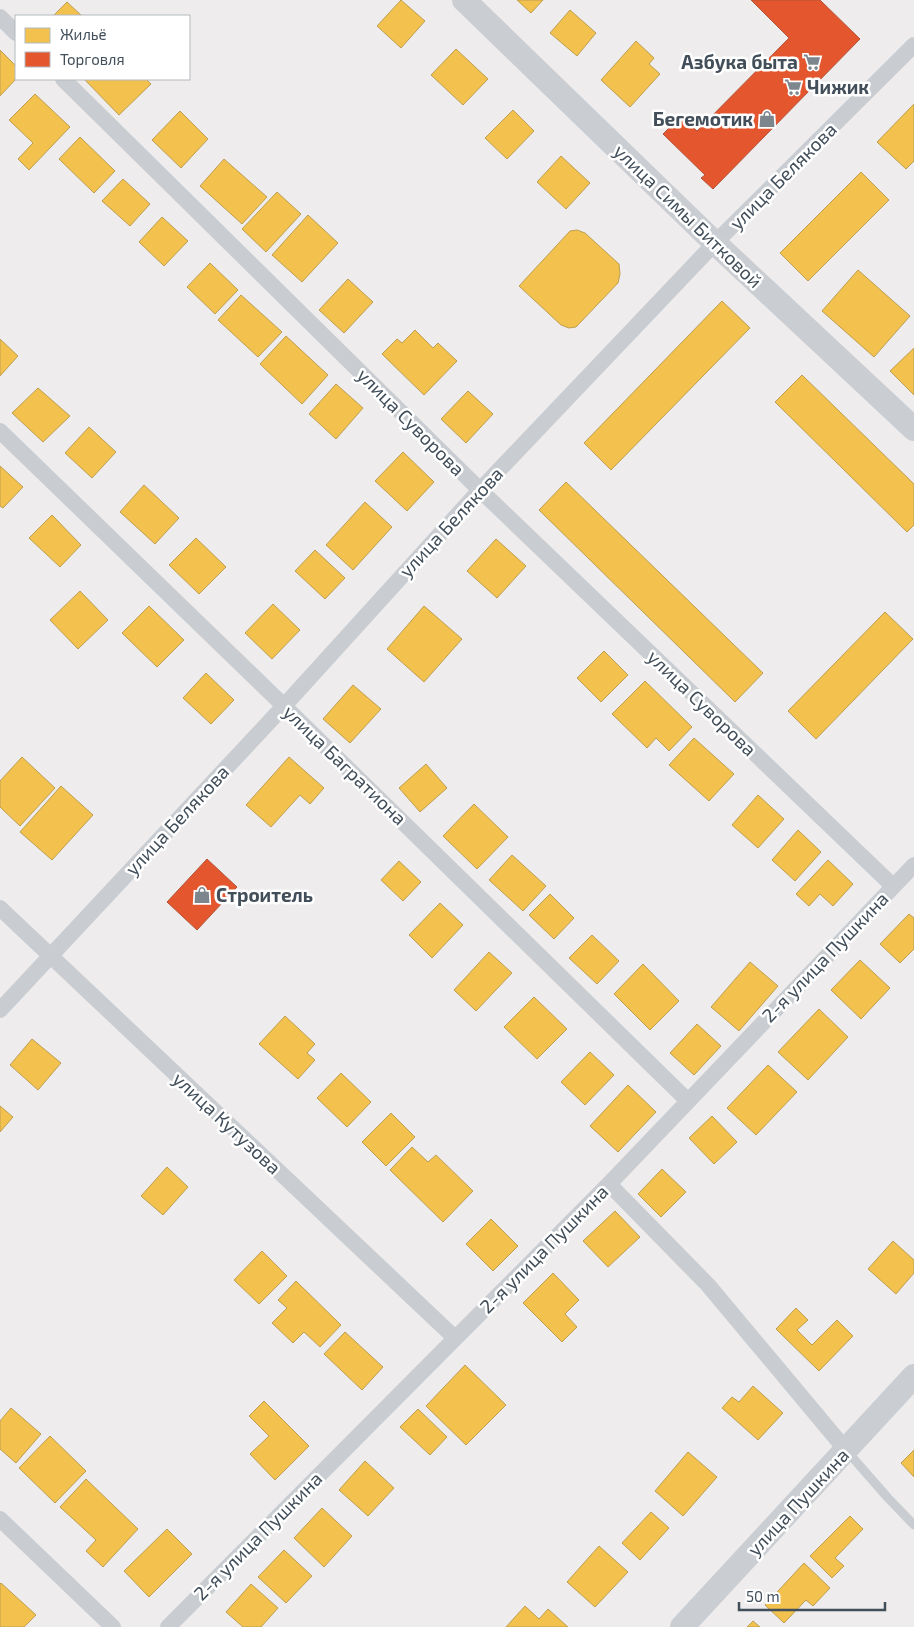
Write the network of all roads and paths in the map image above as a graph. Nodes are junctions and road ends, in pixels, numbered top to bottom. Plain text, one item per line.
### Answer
1 (467, 1) edge
2 (0, 17) edge
3 (15, 32) edge
4 (914, 46) edge
5 (64, 80) edge
6 (715, 243) junction
7 (914, 429) edge
8 (0, 431) edge
9 (480, 490) junction
10 (284, 706) junction
11 (914, 865) edge
12 (893, 886) junction
13 (0, 908) edge
14 (50, 956) junction
15 (0, 1010) edge
16 (688, 1101) junction
17 (608, 1184) junction
18 (456, 1338) junction
19 (914, 1376) edge
20 (846, 1450) junction
21 (0, 1519) edge
22 (914, 1525) edge
23 (113, 1627) edge
24 (168, 1627) edge
25 (682, 1627) edge

1 - 6 street, улица Симы Битковой
2 - 3 street
4 - 6 street, улица Белякова
5 - 9 street, улица Суворова
6 - 7 street, улица Симы Битковой
6 - 9 street, улица Белякова
8 - 10 street, улица Багратиона
9 - 10 street, улица Белякова
9 - 12 street, улица Суворова
10 - 14 street, улица Белякова
10 - 16 street, улица Багратиона
11 - 12 street, 2-я улица Пушкина
12 - 16 street, 2-я улица Пушкина
13 - 14 street, улица Кутузова
14 - 15 street, улица Белякова
14 - 18 street, улица Кутузова
16 - 17 street, 2-я улица Пушкина
17 - 18 street, 2-я улица Пушкина
17 - 20 street
18 - 24 street, 2-я улица Пушкина
19 - 20 street, улица Пушкина
20 - 22 lane
20 - 25 street, улица Пушкина
21 - 23 street

